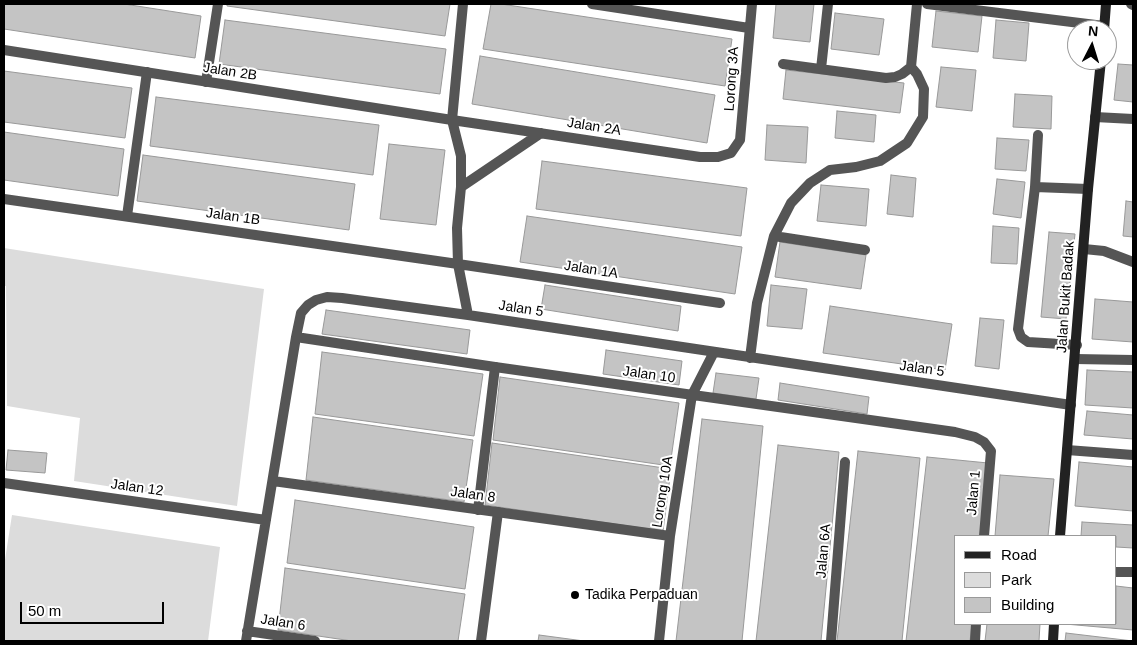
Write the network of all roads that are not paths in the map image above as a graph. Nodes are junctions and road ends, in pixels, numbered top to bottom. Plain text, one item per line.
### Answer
1 (218, 4) edge
2 (463, 4) edge
3 (598, 4) edge
4 (752, 4) edge
5 (828, 4) edge
6 (917, 4) edge
7 (933, 4) edge
8 (1106, 4) edge
9 (1105, 20) edge
10 (1067, 23) edge
11 (749, 28) junction
12 (4, 50) edge
13 (783, 64) dead end
14 (911, 67) junction
15 (821, 69) junction
16 (1099, 70) edge
17 (147, 72) junction
18 (206, 82) junction
19 (1095, 117) junction
20 (1133, 119) edge
21 (452, 120) junction
22 (541, 133) junction
23 (1038, 134) dead end
24 (731, 153) joint
25 (461, 187) junction
26 (1035, 187) junction
27 (1088, 189) junction
28 (4, 199) edge
29 (127, 216) junction
30 (774, 236) junction
31 (1084, 248) junction
32 (864, 250) dead end
33 (1133, 262) edge
34 (458, 264) junction
35 (720, 303) dead end
36 (468, 315) junction
37 (296, 337) junction
38 (1077, 345) junction
39 (714, 352) junction
40 (750, 358) junction
41 (1076, 359) junction
42 (1133, 360) edge
43 (495, 367) junction
44 (692, 395) junction
45 (1071, 405) junction
46 (1067, 450) junction
47 (991, 451) joint
48 (1133, 454) edge
49 (845, 462) dead end
50 (272, 481) junction
51 (4, 483) edge
52 (478, 510) junction
53 (498, 512) junction
54 (266, 520) junction
55 (984, 535) edge
56 (1060, 535) edge
57 (670, 536) junction
58 (1117, 572) edge
59 (1133, 572) edge
60 (976, 625) edge
61 (1054, 625) edge
62 (246, 636) edge
63 (315, 641) edge
64 (481, 641) edge
65 (660, 641) edge
66 (831, 641) edge
67 (975, 641) edge
68 (1053, 641) edge

1 - 18 street
2 - 21 street
3 - 11 street
4 - 11 street, Lorong 3A
5 - 15 street
6 - 14 street
7 - 10 street
8 - 9 main road
11 - 24 street, Lorong 3A
12 - 17 street, Jalan 2B
13 - 15 street
14 - 15 street
14 - 30 street
16 - 19 main road, Jalan Bukit Badak
17 - 18 street, Jalan 2B
17 - 29 street
18 - 21 street, Jalan 2B
19 - 20 street
19 - 27 main road, Jalan Bukit Badak
21 - 22 street, Jalan 2A
21 - 25 street
22 - 24 street, Jalan 2A
22 - 25 street
23 - 26 street
25 - 34 street
26 - 27 street
26 - 38 street
27 - 31 main road, Jalan Bukit Badak
28 - 29 street, Jalan 1B
29 - 34 street, Jalan 1B
30 - 32 street
30 - 40 street
31 - 33 street
31 - 38 main road, Jalan Bukit Badak
34 - 35 street, Jalan 1A
34 - 36 street
36 - 37 street, Jalan 5
36 - 39 street, Jalan 5
37 - 43 street, Jalan 10
37 - 50 street, Jalan 5
38 - 41 main road, Jalan Bukit Badak
39 - 40 street, Jalan 5
39 - 44 street, Lorong 10A
40 - 45 street, Jalan 5
41 - 42 street
41 - 45 main road, Jalan Bukit Badak
43 - 44 street, Jalan 10
43 - 52 street
44 - 47 street, Jalan 10
44 - 57 street, Lorong 10A
45 - 46 main road, Jalan Bukit Badak
46 - 48 street
46 - 56 main road, Jalan Bukit Badak
47 - 55 street, Jalan 1
49 - 66 street, Jalan 6A
50 - 52 street, Jalan 8
50 - 54 street, Jalan 5
51 - 54 street, Jalan 12
52 - 53 street, Jalan 8
53 - 57 street, Jalan 8
53 - 64 street
54 - 62 street, Jalan 5
57 - 65 street, Lorong 10A
58 - 59 street
60 - 67 street
61 - 68 main road
62 - 63 street, Jalan 6

